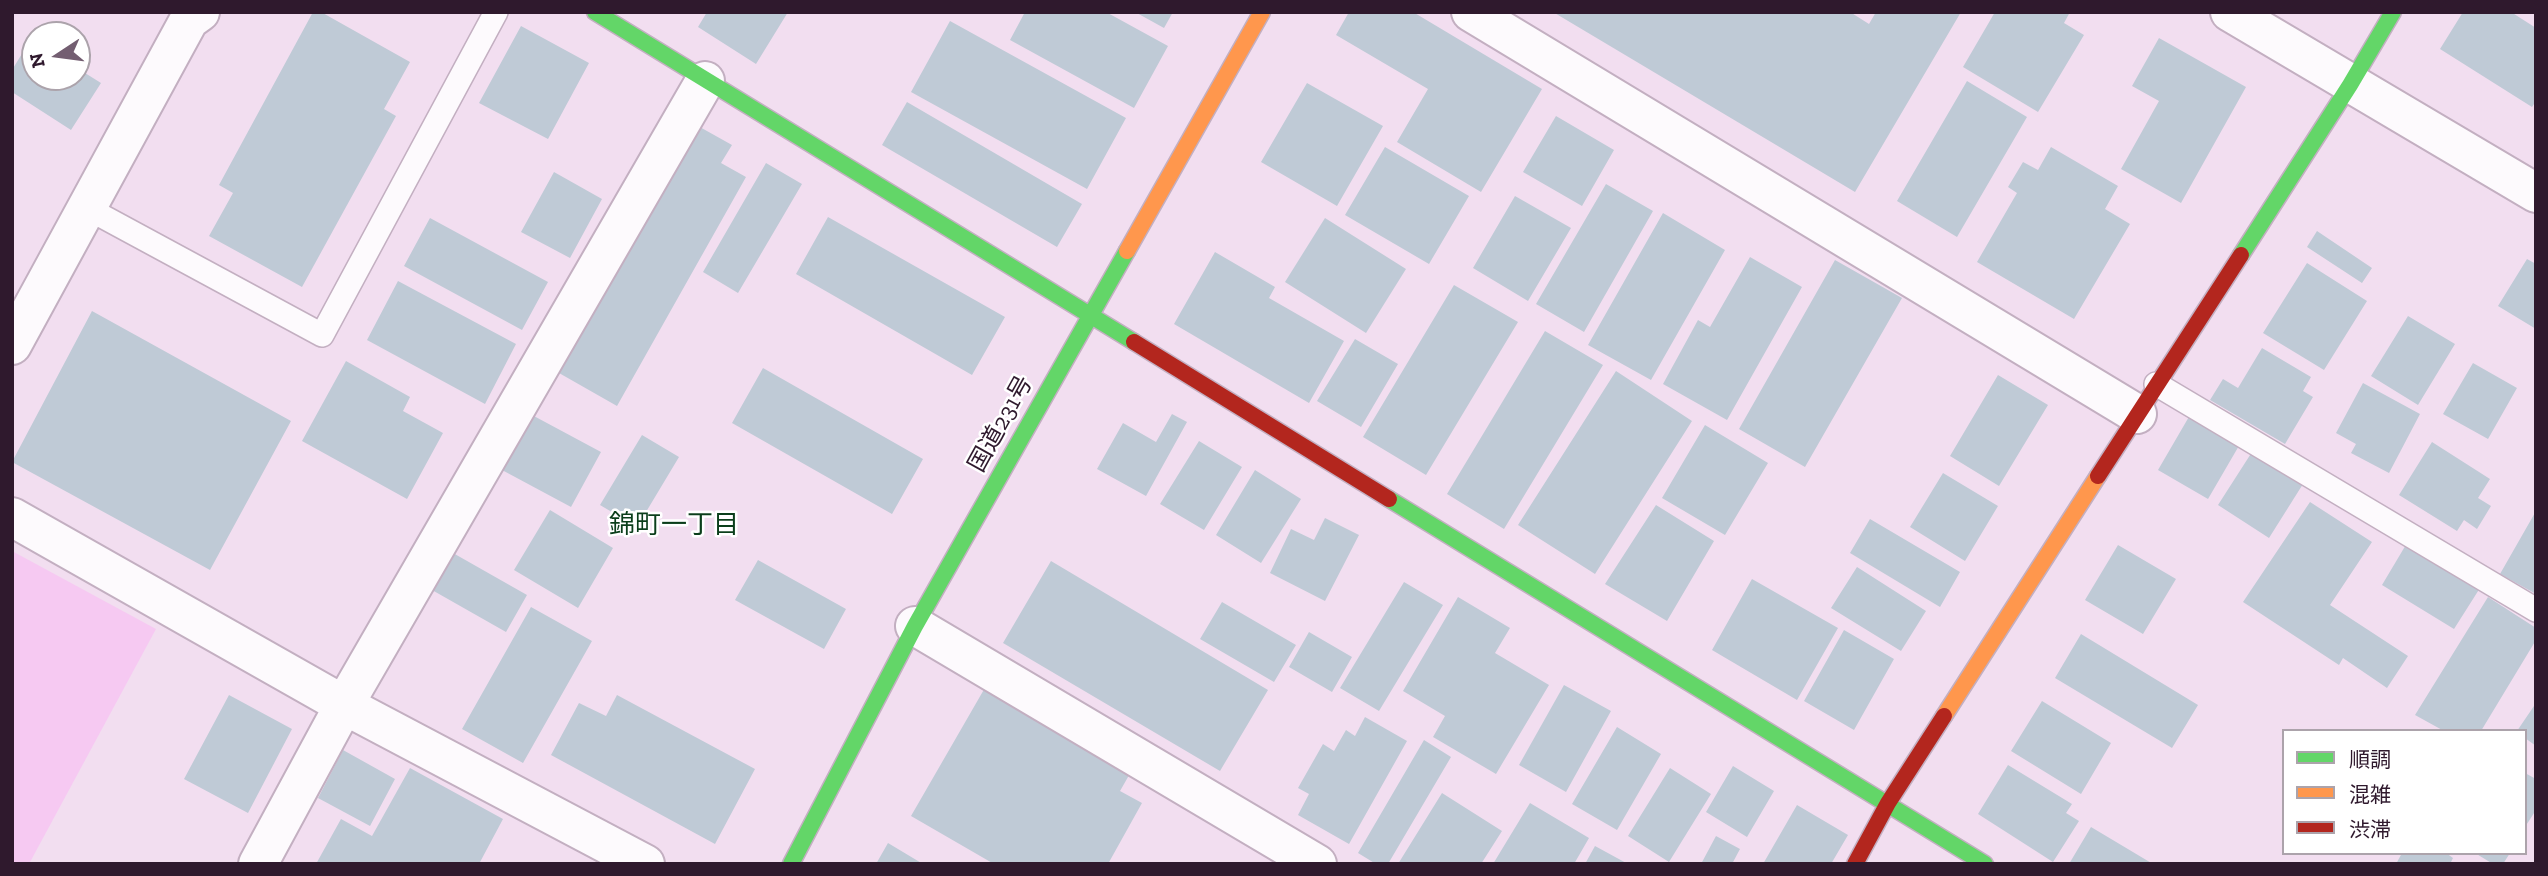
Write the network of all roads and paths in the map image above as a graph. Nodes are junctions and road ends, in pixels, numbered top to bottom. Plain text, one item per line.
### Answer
1 (200, 12) edge
2 (495, 12) edge
3 (595, 12) edge
4 (1262, 12) edge
5 (1471, 12) edge
6 (2231, 12) edge
7 (2393, 12) edge
8 (705, 80) junction
9 (2350, 85) junction
10 (2536, 193) edge
11 (87, 208) junction
12 (1088, 315) junction
13 (12, 345) edge
14 (2147, 399) junction
15 (12, 517) edge
16 (2536, 610) edge
17 (915, 626) junction
18 (344, 705) junction
19 (1888, 803) junction
20 (258, 864) edge
21 (645, 864) edge
22 (791, 864) edge
23 (1317, 864) edge
24 (1855, 864) edge
25 (1985, 864) edge

1 - 11 street
2 - 11 lane
3 - 8 main road
4 - 12 main road, 国道231号
5 - 14 street
6 - 9 street
7 - 9 main road
8 - 12 main road
8 - 18 street
9 - 10 street
9 - 14 main road
11 - 13 street
12 - 17 main road, 国道231号
12 - 19 main road
14 - 16 lane
14 - 19 main road
15 - 18 street
17 - 22 main road, 国道231号
17 - 23 street
18 - 20 street
18 - 21 street
19 - 24 main road
19 - 25 main road

